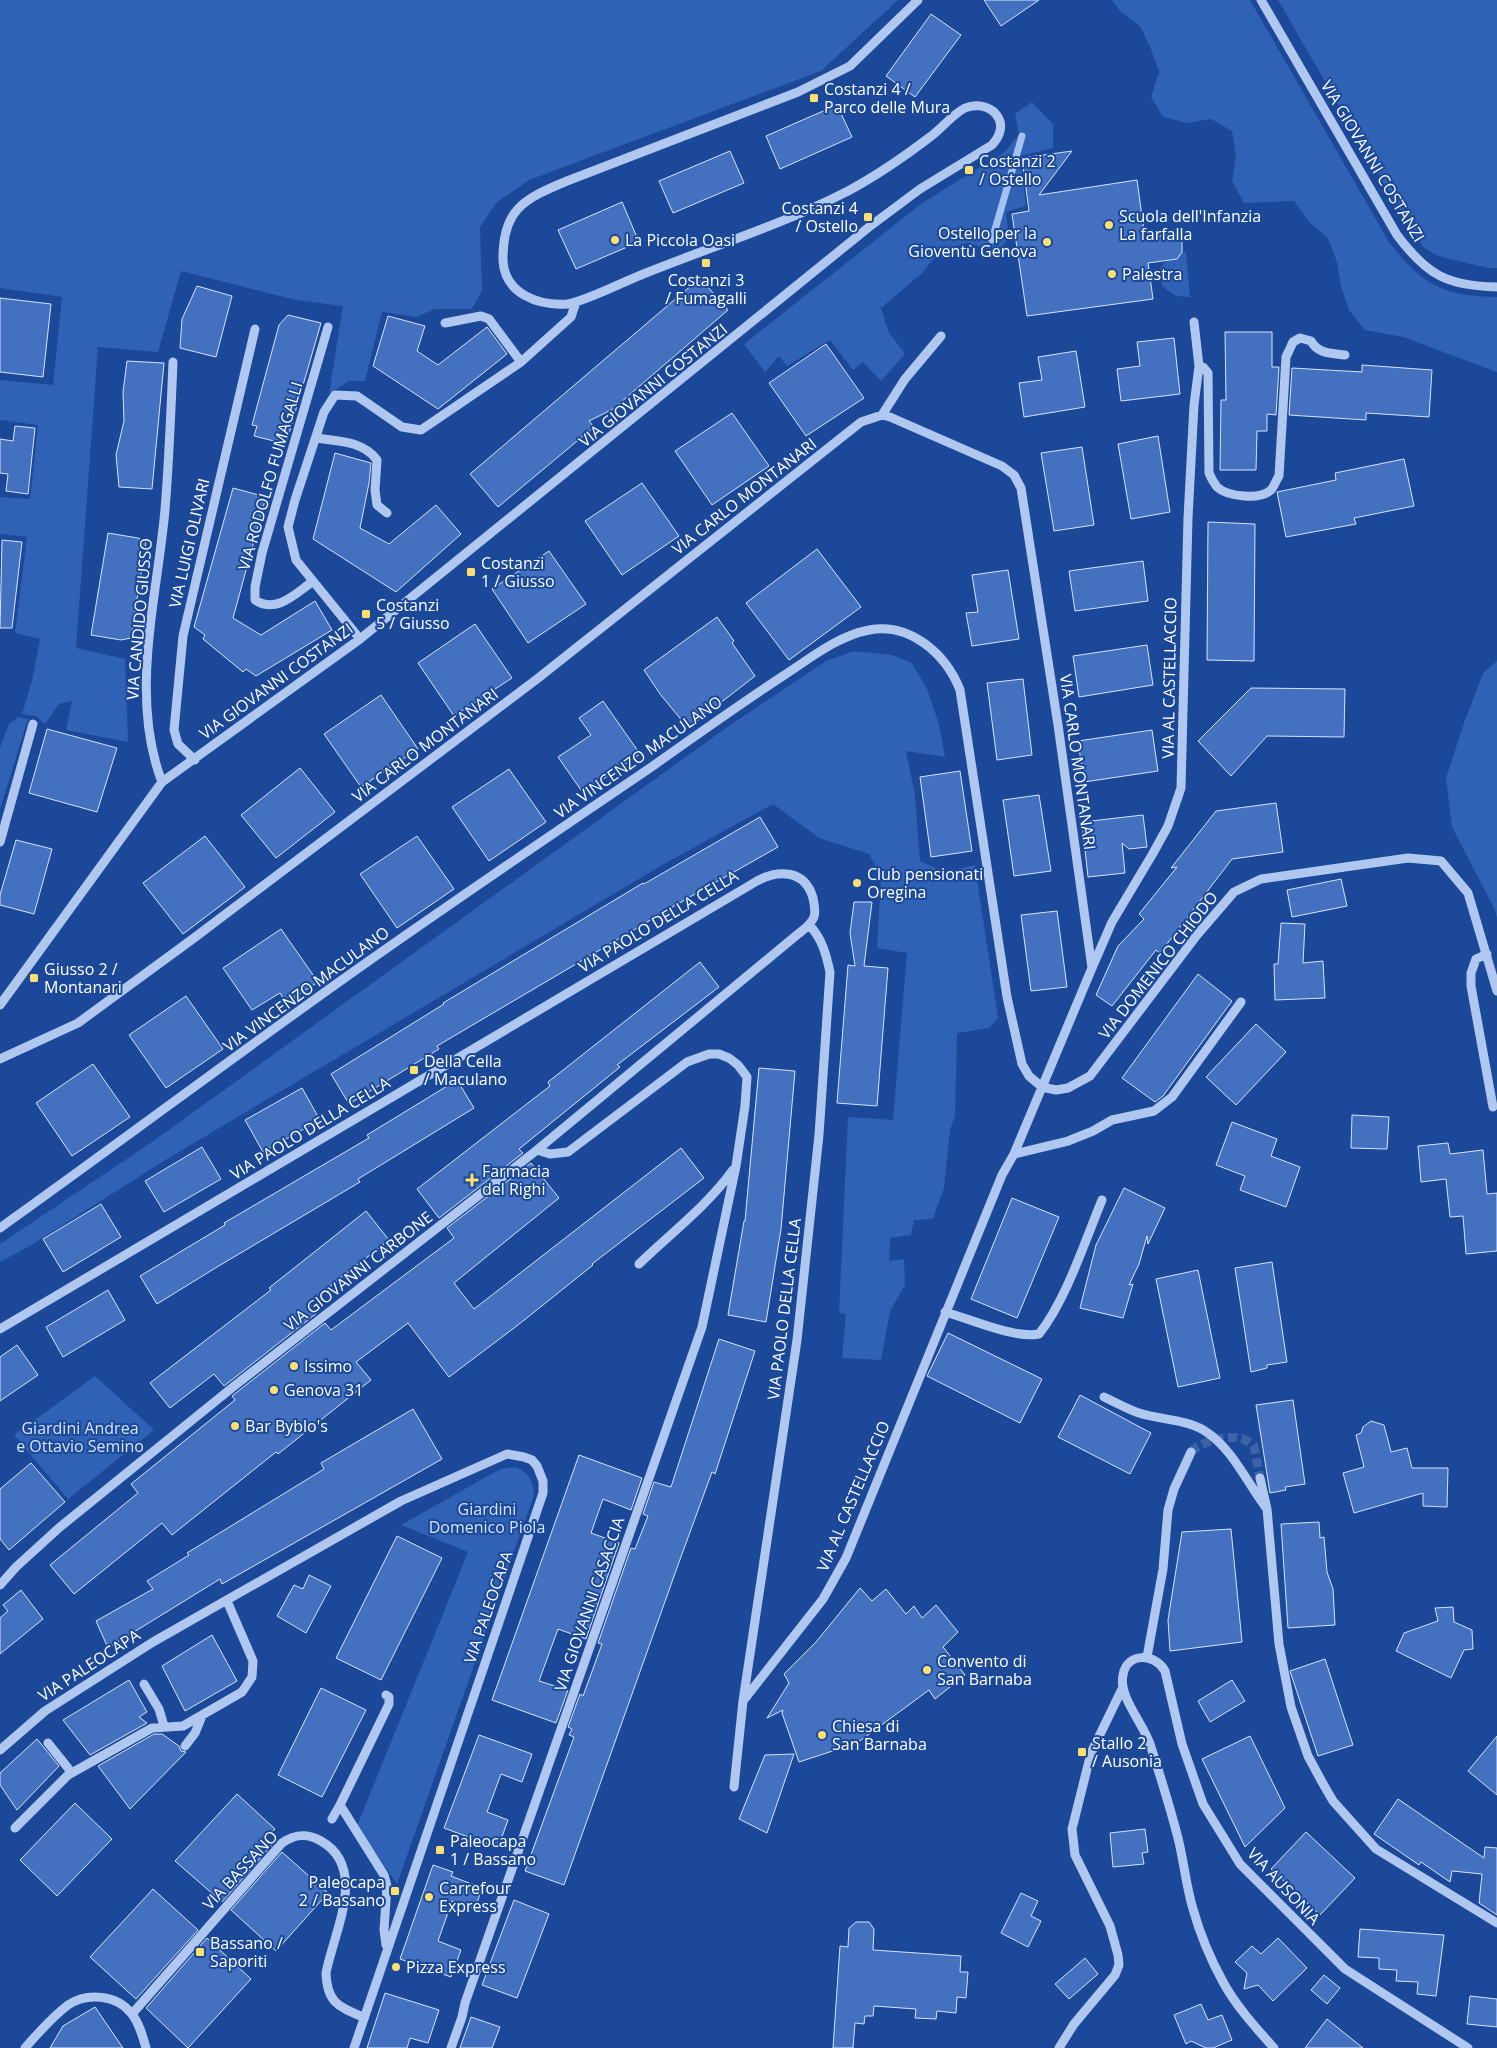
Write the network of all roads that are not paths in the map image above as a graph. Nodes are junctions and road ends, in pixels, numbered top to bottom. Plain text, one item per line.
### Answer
1 (918, 0) edge
2 (1261, 0) edge
3 (1497, 287) edge
4 (576, 302) junction
5 (445, 322) dead end
6 (1194, 322) dead end
7 (328, 327) dead end
8 (255, 329) dead end
9 (941, 336) dead end
10 (1344, 355) dead end
11 (173, 362) dead end
12 (521, 362) junction
13 (1198, 366) junction
14 (882, 415) junction
15 (316, 438) junction
16 (387, 512) dead end
17 (312, 582) junction
18 (360, 639) junction
19 (33, 724) dead end
20 (195, 760) junction
21 (162, 782) junction
22 (0, 842) edge
23 (809, 925) junction
24 (1487, 954) junction
25 (1092, 968) junction
26 (1497, 991) edge
27 (1240, 1002) dead end
28 (0, 1005) edge
29 (0, 1059) edge
30 (1042, 1087) junction
31 (1493, 1107) dead end
32 (537, 1150) junction
33 (1014, 1154) junction
34 (736, 1166) junction
35 (1102, 1200) dead end
36 (0, 1228) edge
37 (639, 1264) dead end
38 (945, 1312) junction
39 (0, 1329) edge
40 (1104, 1397) dead end
41 (1191, 1452) tunnel mouth
42 (1260, 1478) tunnel mouth
43 (1267, 1509) junction
44 (0, 1585) edge
45 (226, 1601) junction
46 (1147, 1657) junction
47 (144, 1684) dead end
48 (1122, 1688) junction
49 (386, 1695) dead end
50 (743, 1700) junction
51 (202, 1716) junction
52 (164, 1726) junction
53 (48, 1743) dead end
54 (185, 1746) dead end
55 (0, 1750) edge
56 (72, 1773) junction
57 (734, 1786) dead end
58 (340, 1806) junction
59 (332, 1819) dead end
60 (15, 1828) dead end
61 (1497, 1923) edge
62 (386, 1948) junction
63 (132, 2014) junction
64 (364, 2017) junction
65 (25, 2048) edge
66 (146, 2048) edge
67 (354, 2048) edge
68 (451, 2048) edge
69 (1059, 2048) edge
70 (1274, 2048) edge
71 (1468, 2048) edge

1 - 4 street, VIA GIOVANNI COSTANZI
2 - 3 street, VIA GIOVANNI COSTANZI
4 - 12 street, VIA RODOLFO FUMAGALLI
4 - 18 street, VIA GIOVANNI COSTANZI
5 - 12 street
6 - 13 street, VIA AL CASTELLACCIO
7 - 17 street, VIA RODOLFO FUMAGALLI
8 - 20 street, VIA LUIGI OLIVARI
9 - 14 street
10 - 13 street, VIA AL CASTELLACCIO
11 - 21 street, VIA CANDIDO GIUSSO
12 - 15 street, VIA RODOLFO FUMAGALLI
13 - 25 street, VIA AL CASTELLACCIO
14 - 25 street, VIA CARLO MONTANARI
14 - 29 street, VIA CARLO MONTANARI
15 - 16 street, VIA RODOLFO FUMAGALLI
15 - 17 street, VIA RODOLFO FUMAGALLI
17 - 18 street, VIA RODOLFO FUMAGALLI
18 - 20 street, VIA GIOVANNI COSTANZI
19 - 22 street
20 - 21 street, VIA GIOVANNI COSTANZI
21 - 28 street
23 - 32 street, VIA GIOVANNI CARBONE
23 - 39 street, VIA PAOLO DELLA CELLA
23 - 50 street, VIA PAOLO DELLA CELLA
24 - 26 street, VIA DOMENICO CHIODO
24 - 30 street, VIA DOMENICO CHIODO
24 - 31 street
25 - 30 street
27 - 33 street
30 - 33 street, VIA AL CASTELLACCIO
30 - 36 street, VIA VINCENZO MACULANO
32 - 34 street, VIA GIOVANNI CASACCIA
32 - 44 street, VIA GIOVANNI CARBONE
33 - 38 street, VIA AL CASTELLACCIO
34 - 37 street, VIA GIOVANNI CASACCIA
34 - 68 street, VIA GIOVANNI CASACCIA
35 - 38 street
38 - 50 street, VIA AL CASTELLACCIO
40 - 43 street
41 - 46 street
42 - 43 street
43 - 61 street
45 - 51 street
45 - 55 street, VIA PALEOCAPA
45 - 62 street, VIA PALEOCAPA
46 - 48 street
46 - 71 street, VIA AUSONIA
47 - 52 street
48 - 69 street
48 - 70 street
49 - 58 street
50 - 57 street, VIA PAOLO DELLA CELLA
51 - 52 street
51 - 54 street
52 - 56 street
53 - 56 street
56 - 60 street
58 - 59 street
58 - 62 street, VIA PALEOCAPA
62 - 64 street, VIA PALEOCAPA
63 - 64 street, VIA BASSANO
63 - 65 street
63 - 66 street
64 - 67 street, VIA PALEOCAPA

